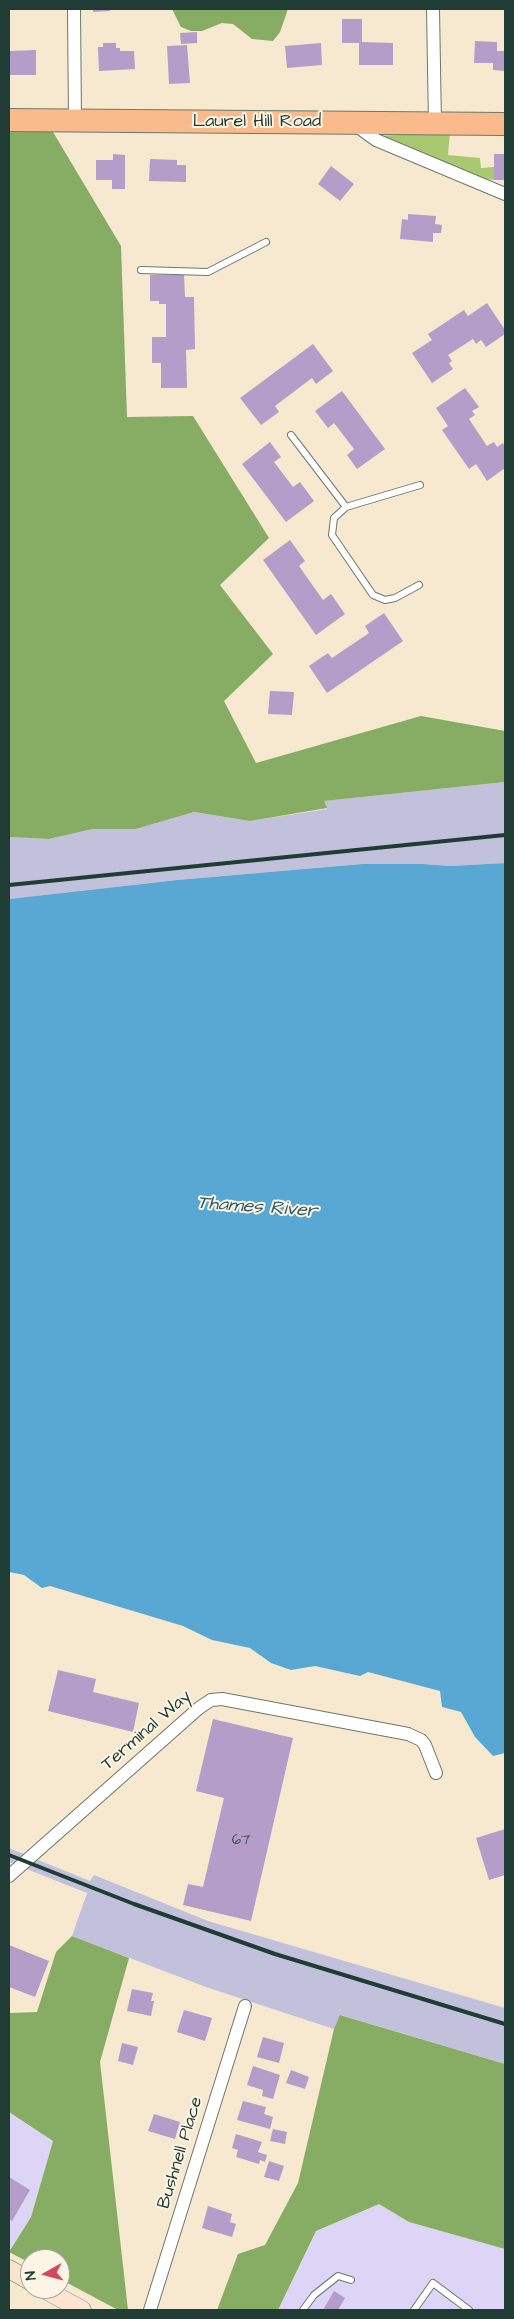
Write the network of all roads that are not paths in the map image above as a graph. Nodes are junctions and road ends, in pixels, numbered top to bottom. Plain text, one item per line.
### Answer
1 (74, 9) edge
2 (433, 9) edge
3 (9, 120) edge
4 (75, 121) junction
5 (352, 123) junction
6 (435, 124) junction
7 (505, 124) edge
8 (505, 194) edge
9 (266, 242) dead end
10 (141, 270) dead end
11 (291, 436) dead end
12 (420, 484) dead end
13 (346, 507) junction
14 (418, 585) dead end
15 (436, 1772) dead end
16 (9, 1876) edge
17 (245, 2006) dead end
18 (9, 2269) edge
19 (20, 2275) edge
20 (351, 2280) dead end
21 (61, 2299) edge
22 (80, 2310) edge
23 (150, 2310) edge
24 (303, 2310) edge
25 (414, 2310) edge
26 (469, 2310) edge

1 - 4 street
2 - 6 street
3 - 4 highway, Laurel Hill Road
4 - 5 highway, Laurel Hill Road
5 - 6 highway, Laurel Hill Road
5 - 8 street
6 - 7 highway, Laurel Hill Road
9 - 10 lane
11 - 13 lane
12 - 13 lane
13 - 14 lane
15 - 16 street, Terminal Way
17 - 23 street, Bushnell Place
18 - 19 main road
20 - 24 lane
21 - 22 main road
25 - 26 lane

